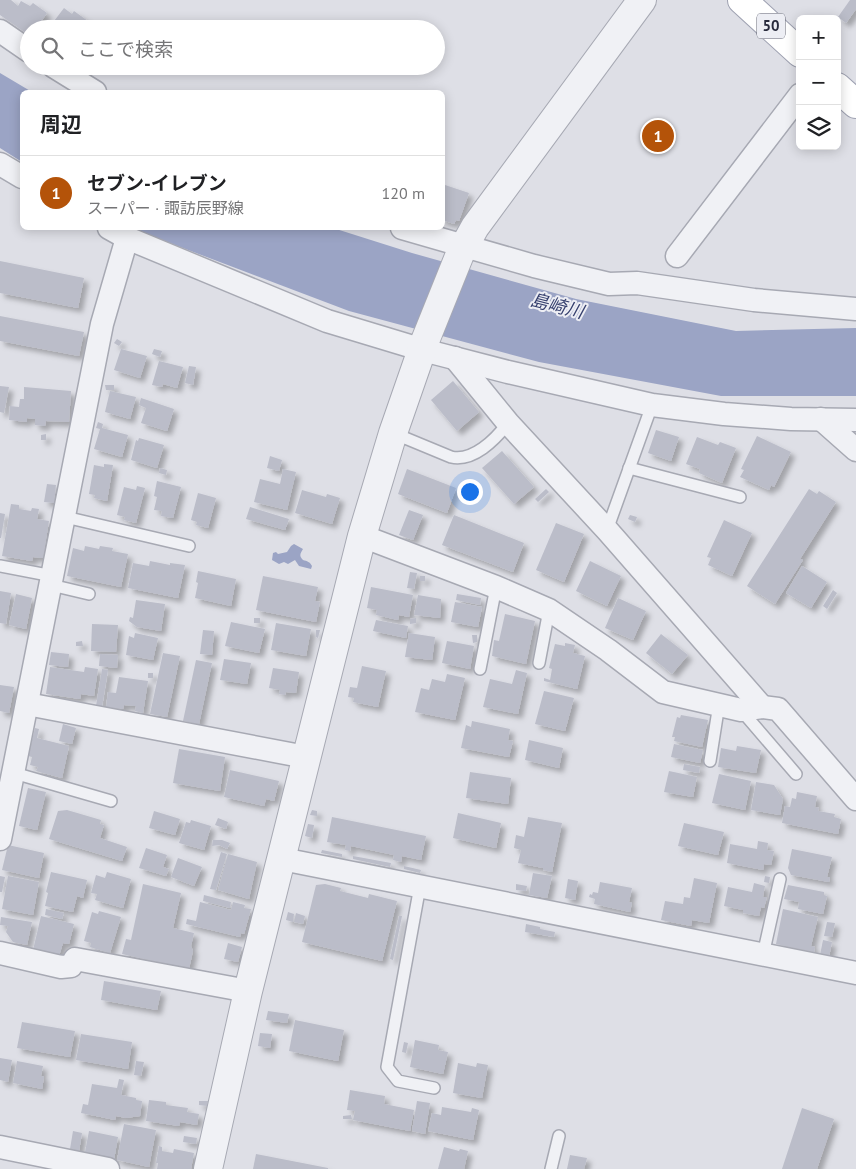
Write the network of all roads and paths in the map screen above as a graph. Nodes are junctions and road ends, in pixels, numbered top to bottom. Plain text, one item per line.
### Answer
1 (642, 0) edge
2 (742, 0) edge
3 (0, 31) edge
4 (20, 45) edge
5 (796, 49) edge
6 (68, 75) edge
7 (92, 90) edge
8 (841, 91) edge
9 (796, 100) edge
10 (856, 104) edge
11 (0, 164) edge
12 (20, 176) edge
13 (407, 230) edge
14 (118, 233) edge
15 (462, 250) junction
16 (677, 256) dead end
17 (856, 309) edge
18 (424, 345) junction
19 (455, 358) junction
20 (652, 405) junction
21 (821, 419) junction
22 (856, 420) edge
23 (508, 423) junction
24 (393, 433) junction
25 (856, 450) edge
26 (629, 468) junction
27 (740, 497) dead end
28 (65, 517) junction
29 (607, 530) junction
30 (362, 536) junction
31 (190, 546) dead end
32 (0, 566) edge
33 (52, 580) junction
34 (496, 586) junction
35 (89, 594) dead end
36 (548, 610) junction
37 (539, 663) dead end
38 (480, 669) dead end
39 (27, 704) junction
40 (719, 704) junction
41 (751, 708) junction
42 (306, 757) junction
43 (710, 761) dead end
44 (14, 772) junction
45 (796, 774) dead end
46 (856, 799) edge
47 (111, 802) dead end
48 (0, 839) edge
49 (282, 858) junction
50 (780, 879) dead end
51 (420, 886) junction
52 (0, 953) edge
53 (763, 955) junction
54 (856, 973) edge
55 (248, 991) junction
56 (434, 1088) dead end
57 (559, 1136) dead end
58 (0, 1147) edge
59 (108, 1169) edge
60 (208, 1169) edge
61 (551, 1169) edge

1 - 15 street
2 - 5 main road, 50
3 - 4 street
6 - 7 street
8 - 10 main road
9 - 16 street
11 - 12 street
13 - 15 street
14 - 18 street
14 - 28 street
15 - 17 street
15 - 18 street
18 - 19 street
18 - 24 street
19 - 20 street
19 - 23 street
20 - 21 street
20 - 26 lane
21 - 22 street
21 - 25 street
23 - 24 lane
23 - 29 street
24 - 30 street
26 - 27 lane
26 - 29 lane
28 - 31 lane
28 - 33 street
29 - 41 street
30 - 34 street
30 - 42 street
32 - 33 lane
33 - 35 lane
33 - 39 street
34 - 36 street
34 - 38 lane
36 - 37 lane
36 - 40 street
39 - 42 street
39 - 44 street
40 - 41 street
40 - 43 lane
41 - 45 lane
41 - 46 street
42 - 49 street
44 - 47 lane
44 - 48 street
49 - 51 street
49 - 55 street
50 - 53 lane
51 - 53 street
51 - 56 lane
52 - 55 street
53 - 54 street
55 - 60 street
57 - 61 lane
58 - 59 street

